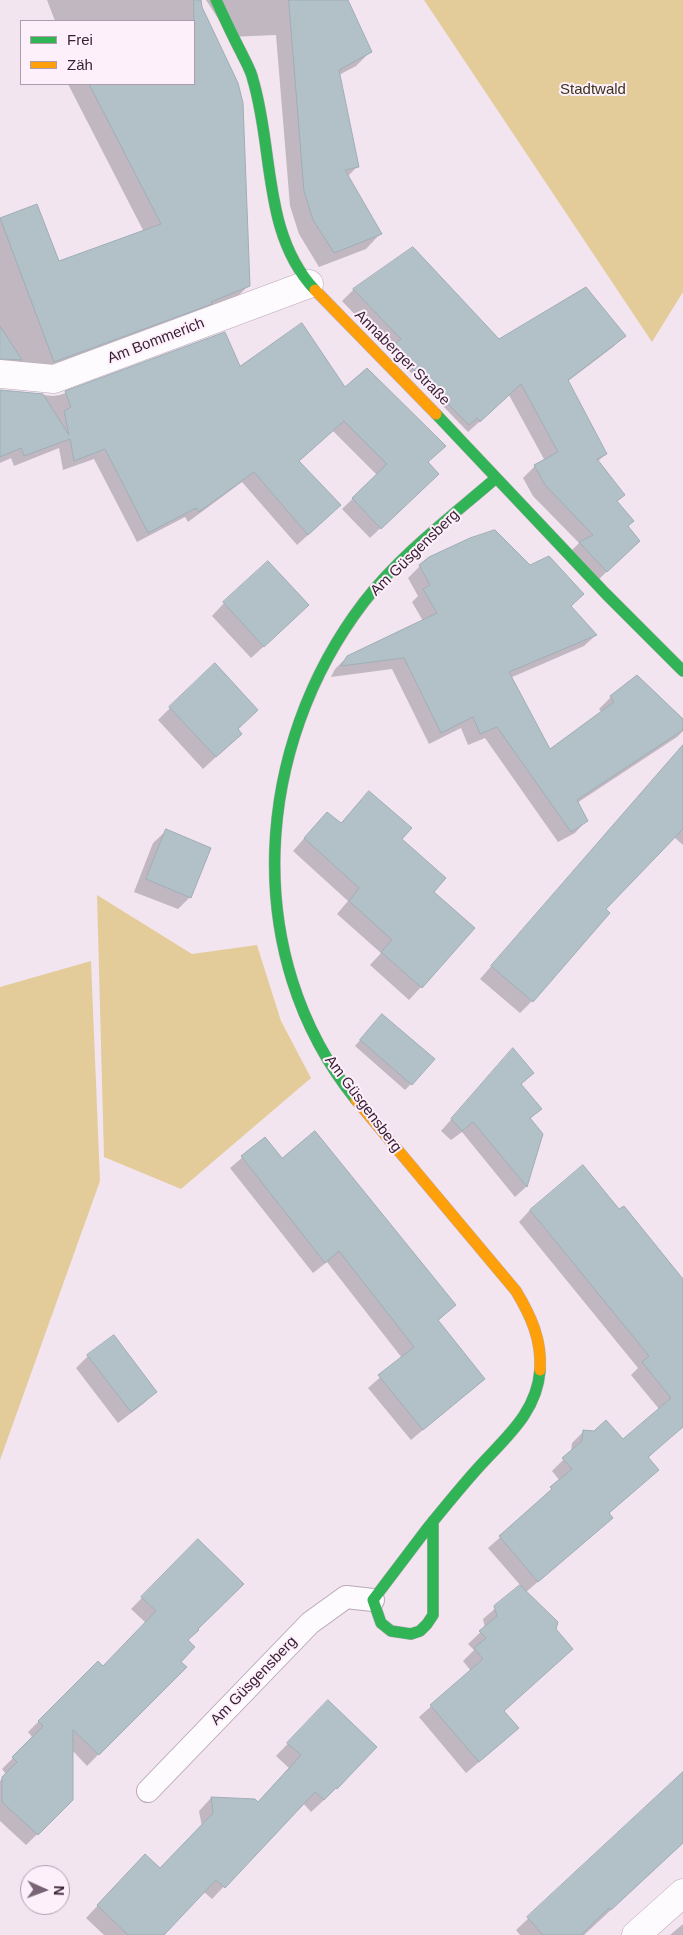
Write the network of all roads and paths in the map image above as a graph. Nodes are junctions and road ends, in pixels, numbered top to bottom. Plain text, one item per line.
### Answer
1 (216, 0) edge
2 (309, 284) junction
3 (0, 374) edge
4 (496, 478) junction
5 (683, 671) edge
6 (433, 1520) junction
7 (372, 1600) junction
8 (148, 1791) dead end
9 (683, 1893) edge
10 (636, 1935) edge

1 - 2 street, Annaberger Straße
2 - 3 street, Am Bommerich
2 - 4 street, Annaberger Straße
4 - 5 street, Annaberger Straße
4 - 6 street, Am Güsgensberg
6 - 7 street, Am Güsgensberg
6 - 7 street
7 - 8 lane, Am Güsgensberg
9 - 10 street

